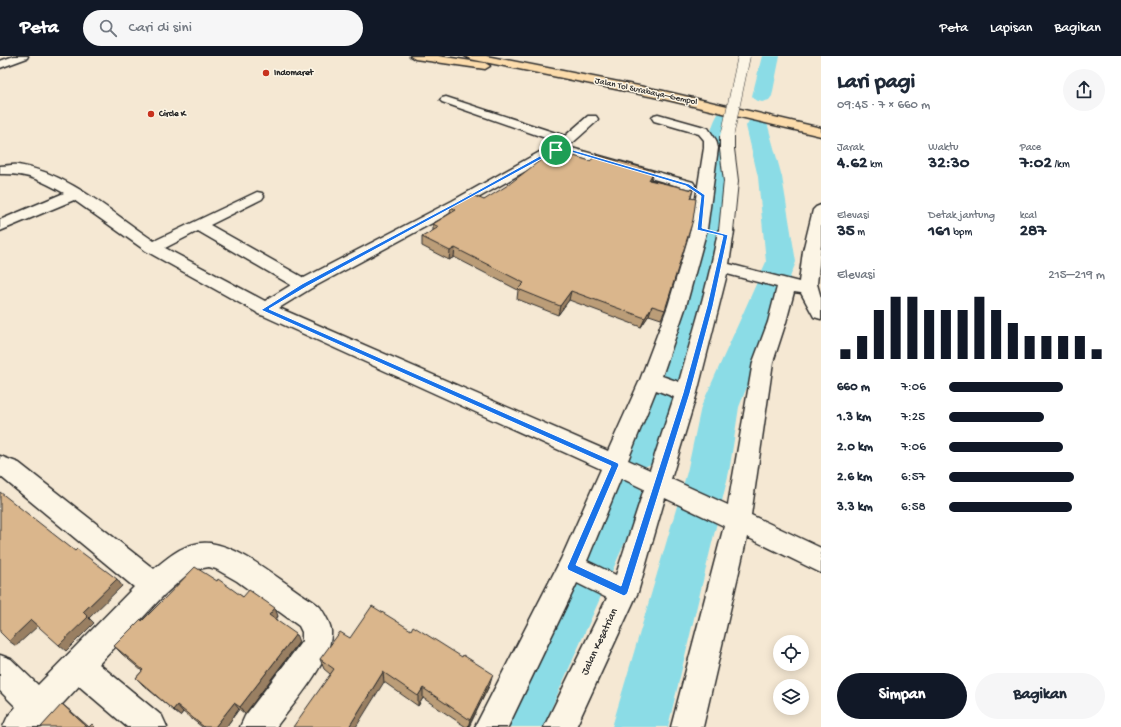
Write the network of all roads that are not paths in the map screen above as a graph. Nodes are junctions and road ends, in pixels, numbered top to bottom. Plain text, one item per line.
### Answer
1 (16, 56) edge
2 (23, 56) edge
3 (415, 56) edge
4 (470, 56) edge
5 (505, 56) edge
6 (744, 56) edge
7 (0, 60) edge
8 (0, 65) edge
9 (546, 72) junction
10 (446, 100) dead end
11 (742, 108) junction
12 (781, 117) junction
13 (658, 118) dead end
14 (592, 119) dead end
15 (821, 122) edge
16 (821, 132) edge
17 (562, 146) junction
18 (0, 170) edge
19 (705, 190) junction
20 (75, 194) junction
21 (257, 196) dead end
22 (821, 210) edge
23 (198, 225) junction
24 (0, 226) edge
25 (818, 237) edge
26 (716, 246) junction
27 (152, 248) junction
28 (783, 280) junction
29 (304, 285) junction
30 (815, 286) edge
31 (264, 310) junction
32 (821, 313) edge
33 (666, 385) junction
34 (0, 466) edge
35 (643, 478) junction
36 (729, 515) junction
37 (821, 561) edge
38 (583, 573) junction
39 (154, 586) junction
40 (624, 592) junction
41 (77, 665) junction
42 (0, 670) edge
43 (28, 717) edge
44 (151, 727) edge
45 (256, 727) edge
46 (491, 727) edge
47 (560, 727) edge
48 (687, 727) edge

1 - 7 street
2 - 8 street
3 - 9 highway
4 - 9 highway, Jalan Tol Surabaya–Gempol
5 - 11 highway, Jalan Tol Surabaya–Gempol
6 - 26 street, bridge
9 - 11 highway, Jalan Tol Surabaya–Gempol
10 - 17 street
11 - 12 highway, Jalan Tol Surabaya–Gempol
12 - 15 highway, Jalan Tol Surabaya–Gempol
12 - 16 highway, Jalan Tol Surabaya–Gempol
13 - 19 street
14 - 17 street
17 - 19 street
17 - 29 street
18 - 20 street
19 - 26 street
20 - 24 street
20 - 27 street
21 - 23 street
22 - 25 street
23 - 27 street
23 - 29 street
25 - 30 street
26 - 28 street
26 - 33 street, Jalan Kesatrian
26 - 33 street
27 - 31 street
28 - 30 street
28 - 36 street
29 - 31 street
30 - 32 street
31 - 35 street
33 - 35 street, Jalan Kesatrian
33 - 35 street
34 - 39 street
35 - 36 street
35 - 38 street
35 - 40 street, Jalan Kesatrian
36 - 37 street
36 - 48 street
38 - 40 street
38 - 46 street
39 - 41 street
39 - 45 street
40 - 47 street, Jalan Kesatrian
41 - 43 street
41 - 44 street
42 - 43 street

